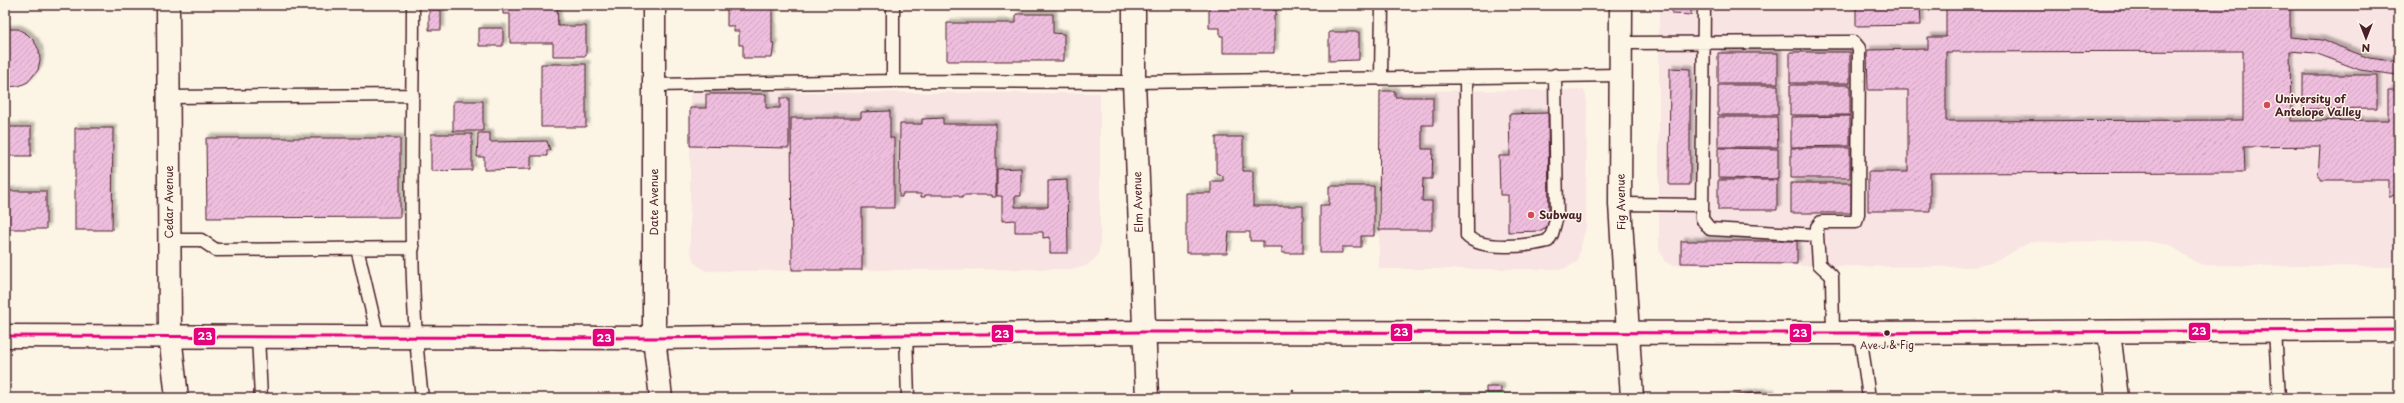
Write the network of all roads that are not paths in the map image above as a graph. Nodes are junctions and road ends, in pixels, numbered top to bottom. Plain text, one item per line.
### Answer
1 (168, 5) edge
2 (413, 5) edge
3 (654, 5) edge
4 (893, 5) edge
5 (1134, 5) edge
6 (1382, 5) edge
7 (1621, 5) edge
8 (1704, 5) edge
9 (1704, 42) junction
10 (1621, 43) junction
11 (1621, 75) junction
12 (1555, 76) junction
13 (1466, 77) junction
14 (1382, 78) junction
15 (893, 82) junction
16 (1134, 82) junction
17 (655, 85) junction
18 (413, 95) junction
19 (168, 97) junction
20 (1620, 204) junction
21 (1702, 205) junction
22 (1817, 235) junction
23 (169, 240) junction
24 (357, 248) junction
25 (413, 248) junction
26 (2399, 330) edge
27 (2275, 331) junction
28 (1143, 332) junction
29 (2108, 332) junction
30 (1628, 333) junction
31 (1833, 333) junction
32 (1860, 333) junction
33 (906, 334) junction
34 (170, 335) junction
35 (5, 336) edge
36 (258, 336) junction
37 (378, 337) junction
38 (415, 338) junction
39 (654, 338) junction
40 (177, 398) edge
41 (261, 398) edge
42 (422, 398) edge
43 (662, 398) edge
44 (908, 398) edge
45 (1147, 398) edge
46 (1632, 398) edge
47 (1869, 398) edge
48 (2117, 398) edge
49 (2279, 398) edge

1 - 19 main road, Cedar Avenue
2 - 18 lane
3 - 17 main road, Date Avenue
4 - 15 lane
5 - 16 main road, Elm Avenue
6 - 14 lane
7 - 10 main road, Fig Avenue
8 - 9 lane
9 - 10 lane
9 - 21 lane
9 - 22 lane
10 - 11 main road, Fig Avenue
11 - 12 lane
11 - 20 main road, Fig Avenue
12 - 13 lane
12 - 13 lane
13 - 14 lane
14 - 16 lane
15 - 16 lane
15 - 17 lane
16 - 28 main road, Elm Avenue
17 - 39 main road, Date Avenue
18 - 19 lane
18 - 25 lane
19 - 23 main road, Cedar Avenue
20 - 21 lane
20 - 30 main road, Fig Avenue
21 - 22 lane
22 - 31 lane
23 - 24 lane
23 - 34 main road, Cedar Avenue
24 - 25 lane
24 - 37 lane
25 - 38 lane
26 - 27 main road
27 - 29 main road
27 - 49 lane
28 - 30 main road
28 - 33 main road
28 - 45 main road, Elm Avenue
29 - 32 main road
29 - 48 main road
30 - 31 main road
30 - 46 main road, Fig Avenue
31 - 32 main road
32 - 47 lane
33 - 39 main road
33 - 44 lane
34 - 35 main road
34 - 36 main road
34 - 40 main road, Cedar Avenue
36 - 37 main road
36 - 41 lane
37 - 38 main road
38 - 39 main road
38 - 42 lane
39 - 43 main road, Date Avenue

